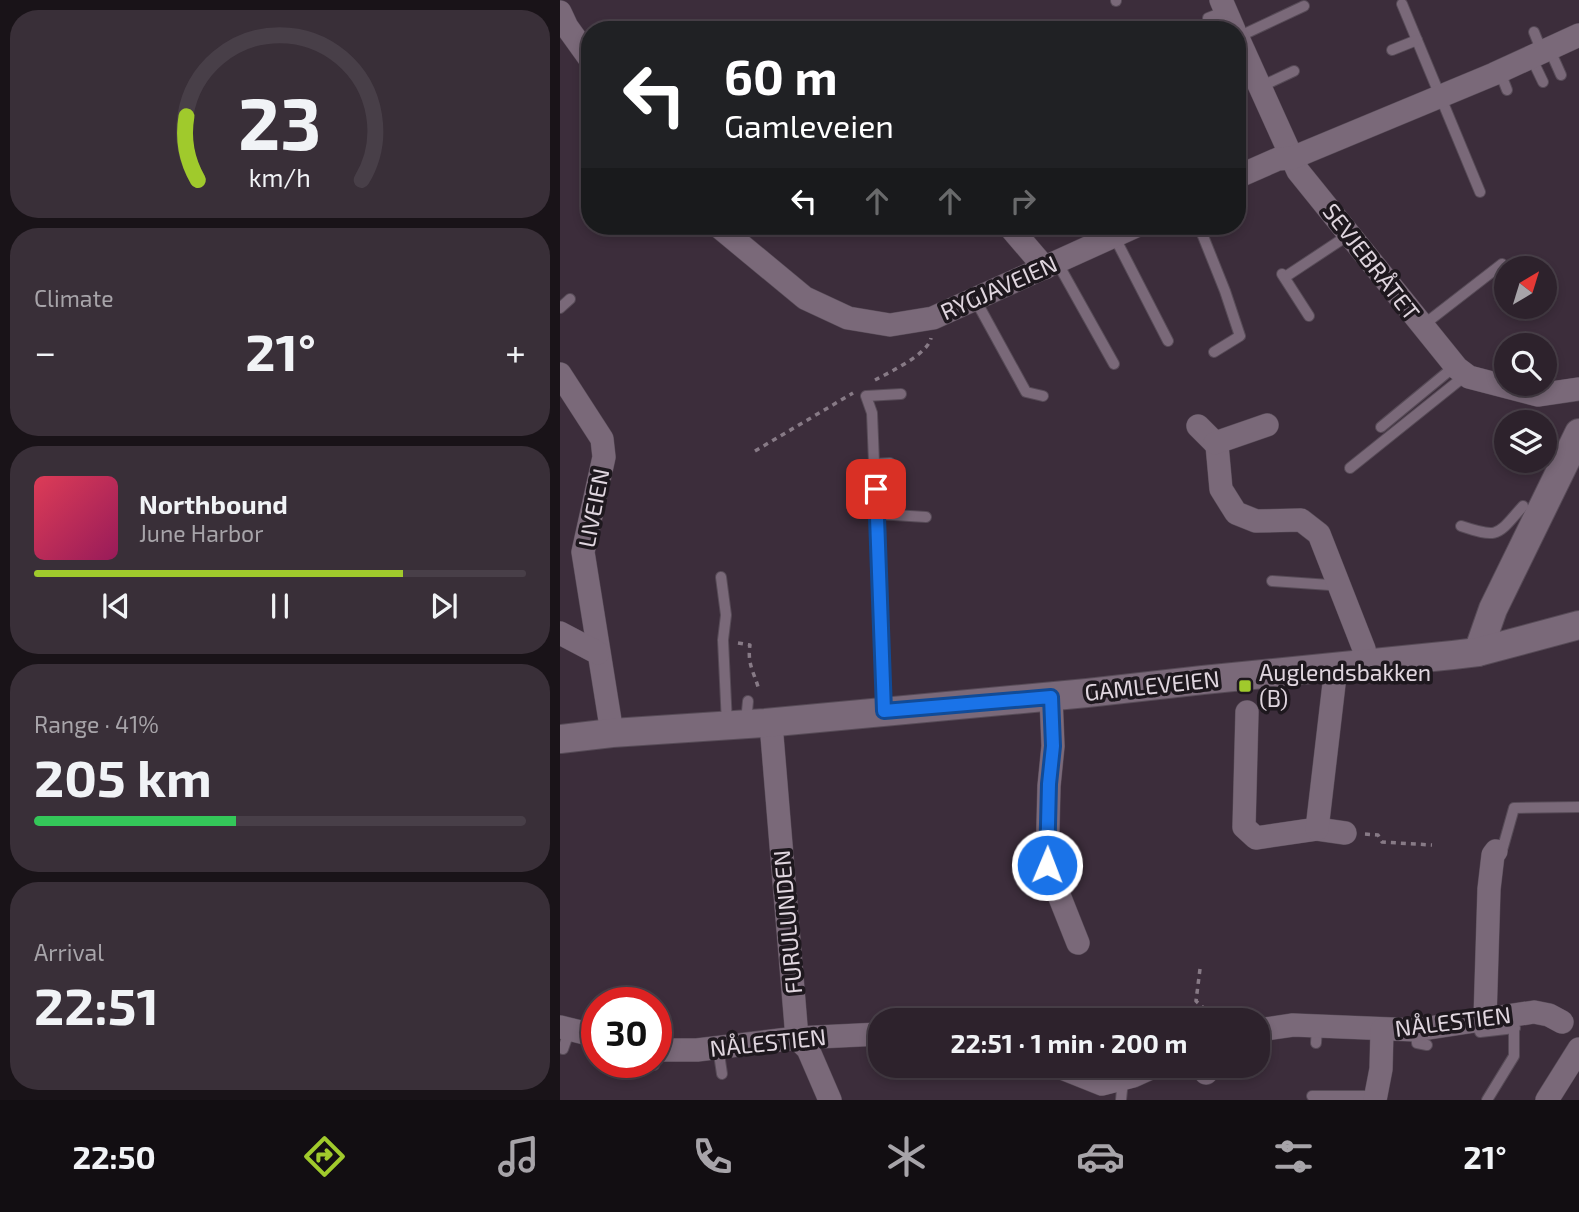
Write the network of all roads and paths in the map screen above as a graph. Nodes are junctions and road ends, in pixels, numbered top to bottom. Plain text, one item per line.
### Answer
1 (1402, 4) dead end
2 (1304, 6) dead end
3 (560, 12) edge
4 (1246, 33) edge
5 (1579, 35) edge
6 (1417, 40) junction
7 (581, 46) edge
8 (1539, 47) junction
9 (1392, 50) dead end
10 (1246, 57) edge
11 (1294, 71) dead end
12 (1561, 75) dead end
13 (1543, 82) dead end
14 (1260, 87) junction
15 (1440, 96) junction
16 (1292, 158) junction
17 (1246, 173) edge
18 (1480, 192) dead end
19 (1350, 234) junction
20 (729, 235) edge
21 (1019, 235) edge
22 (1125, 235) edge
23 (1203, 235) edge
24 (1113, 245) junction
25 (1051, 265) junction
26 (1494, 270) edge
27 (570, 299) dead end
28 (975, 299) junction
29 (560, 308) edge
30 (1309, 316) dead end
31 (1422, 326) junction
32 (1168, 341) dead end
33 (1214, 352) dead end
34 (1114, 364) dead end
35 (1460, 371) junction
36 (560, 374) edge
37 (1579, 389) edge
38 (901, 394) dead end
39 (1043, 396) dead end
40 (1267, 425) dead end
41 (1198, 426) dead end
42 (1381, 427) dead end
43 (1579, 433) edge
44 (1215, 443) junction
45 (890, 463) dead end
46 (874, 464) junction
47 (1350, 468) dead end
48 (1523, 506) dead end
49 (877, 514) junction
50 (926, 517) dead end
51 (1461, 526) dead end
52 (721, 577) dead end
53 (1272, 581) dead end
54 (1341, 591) junction
55 (1579, 625) edge
56 (560, 633) edge
57 (750, 645) dead end
58 (1478, 652) junction
59 (598, 653) junction
60 (1367, 664) junction
61 (1336, 667) junction
62 (1051, 697) junction
63 (884, 711) junction
64 (1247, 712) dead end
65 (740, 717) junction
66 (612, 733) junction
67 (772, 736) dead end
68 (560, 739) edge
69 (1579, 807) edge
70 (1317, 829) junction
71 (1345, 833) joint
72 (1432, 845) dead end
73 (1496, 850) joint
74 (1079, 943) dead end
75 (1200, 969) dead end
76 (1204, 1008) edge
77 (1514, 1021) junction
78 (1562, 1022) dead end
79 (1483, 1026) junction
80 (563, 1028) edge
81 (1270, 1028) edge
82 (1382, 1030) junction
83 (581, 1032) edge
84 (868, 1035) edge
85 (797, 1038) junction
86 (718, 1047) junction
87 (1579, 1049) edge
88 (672, 1054) edge
89 (722, 1074) dead end
90 (1078, 1078) edge
91 (1138, 1078) edge
92 (1122, 1089) edge
93 (1312, 1096) dead end
94 (1376, 1098) edge
95 (826, 1099) edge
96 (1487, 1100) edge
97 (1547, 1100) edge

1 - 6 lane
2 - 4 lane
3 - 7 street
5 - 8 street
6 - 9 lane
6 - 15 lane
8 - 12 lane
8 - 13 lane
8 - 15 street
10 - 14 street, SEVJEBRÅTET
11 - 14 lane
14 - 16 street, SEVJEBRÅTET
15 - 16 street
15 - 18 lane
16 - 17 street
16 - 19 street, SEVJEBRÅTET
19 - 30 lane
19 - 31 street, SEVJEBRÅTET
20 - 28 street, RYGJAVEIEN
21 - 25 street
22 - 24 street, RYGJAVEIEN
23 - 33 lane
24 - 25 street, RYGJAVEIEN
24 - 32 lane
25 - 28 street, RYGJAVEIEN
25 - 34 lane
26 - 31 lane
27 - 29 lane
28 - 39 lane
31 - 35 street, SEVJEBRÅTET
35 - 37 street
35 - 42 lane
35 - 47 lane
36 - 59 street, LIVEIEN
38 - 46 lane
40 - 44 street
41 - 44 street
43 - 58 street
44 - 54 street
45 - 46 lane
46 - 49 lane
48 - 51 lane
49 - 50 lane
49 - 63 lane
52 - 65 lane
53 - 54 lane
54 - 60 street
55 - 58 street, GAMLEVEIEN
56 - 59 street
57 - 65 path
58 - 60 street, GAMLEVEIEN
59 - 66 street, LIVEIEN
60 - 61 street, GAMLEVEIEN
61 - 62 street, GAMLEVEIEN
61 - 70 street
62 - 63 street, GAMLEVEIEN
62 - 74 street
63 - 65 street, GAMLEVEIEN
64 - 70 street, GAMLEVEIEN
65 - 66 street, GAMLEVEIEN
66 - 68 street, GAMLEVEIEN
67 - 85 street, FURULUNDEN
69 - 73 lane
70 - 71 street, GAMLEVEIEN
71 - 72 path
73 - 79 street
75 - 76 path
77 - 78 street, NÅLESTIEN
77 - 79 street, NÅLESTIEN
77 - 96 lane
79 - 82 street, NÅLESTIEN
80 - 83 street
81 - 82 street, NÅLESTIEN
82 - 94 street
84 - 85 street, NÅLESTIEN
85 - 86 street, NÅLESTIEN
85 - 95 street, FURULUNDEN
86 - 88 street, NÅLESTIEN
86 - 89 lane
87 - 97 street
90 - 92 street
91 - 92 street
93 - 94 lane

